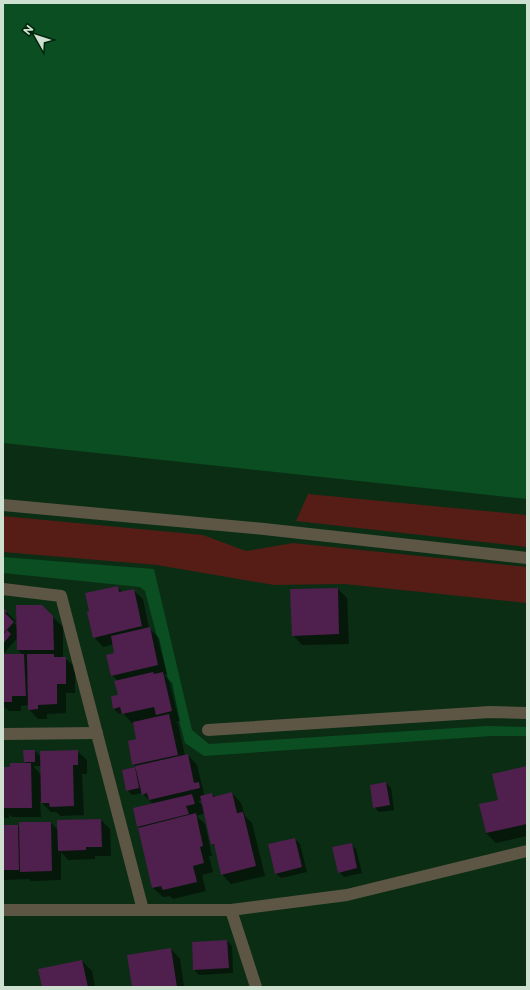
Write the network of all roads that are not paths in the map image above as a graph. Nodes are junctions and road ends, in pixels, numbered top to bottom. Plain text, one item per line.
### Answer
1 (3, 505) edge
2 (527, 558) edge
3 (3, 589) edge
4 (527, 712) edge
5 (208, 730) dead end
6 (97, 733) junction
7 (3, 734) edge
8 (527, 851) edge
9 (3, 910) edge
10 (142, 910) junction
11 (231, 910) junction
12 (256, 987) edge

1 - 2 street
3 - 6 street
4 - 5 street
6 - 7 street
6 - 10 street
8 - 11 street
9 - 10 street
10 - 11 street
11 - 12 street

